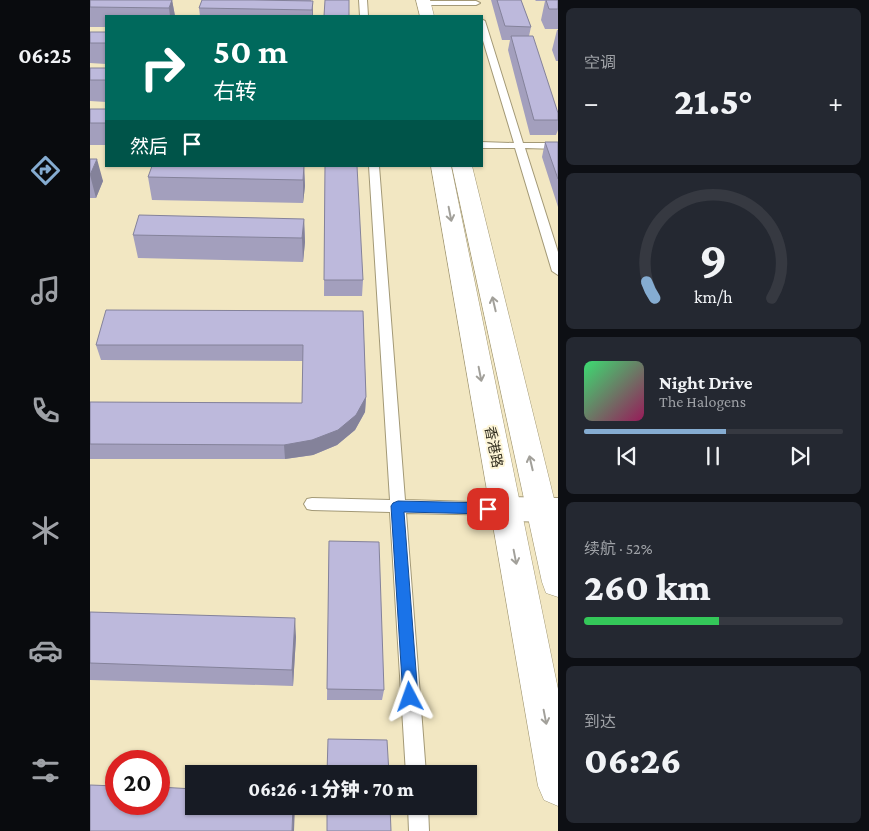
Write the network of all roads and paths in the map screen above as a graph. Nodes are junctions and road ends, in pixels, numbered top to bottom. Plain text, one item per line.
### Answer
1 (363, 0) edge
2 (409, 0) edge
3 (475, 2) edge
4 (425, 7) edge
5 (364, 15) edge
6 (412, 15) edge
7 (480, 15) edge
8 (483, 28) edge
9 (483, 145) edge
10 (518, 146) junction
11 (558, 146) edge
12 (374, 167) edge
13 (441, 167) edge
14 (462, 167) edge
15 (558, 271) edge
16 (312, 504) dead end
17 (398, 506) junction
18 (506, 509) junction
19 (550, 510) edge
20 (558, 582) edge
21 (415, 765) edge
22 (558, 786) edge
23 (418, 815) edge
24 (419, 831) edge

1 - 5 lane
2 - 6 main road
3 - 4 lane
3 - 7 lane
8 - 10 lane
9 - 10 lane
10 - 11 lane
10 - 15 lane
12 - 17 lane
13 -> 18 main road, 香港路
19 -> 14 main road
16 - 17 lane
17 - 18 lane
17 - 21 lane
18 - 19 street
18 -> 22 main road, 香港路
19 - 20 main road
23 - 24 lane

